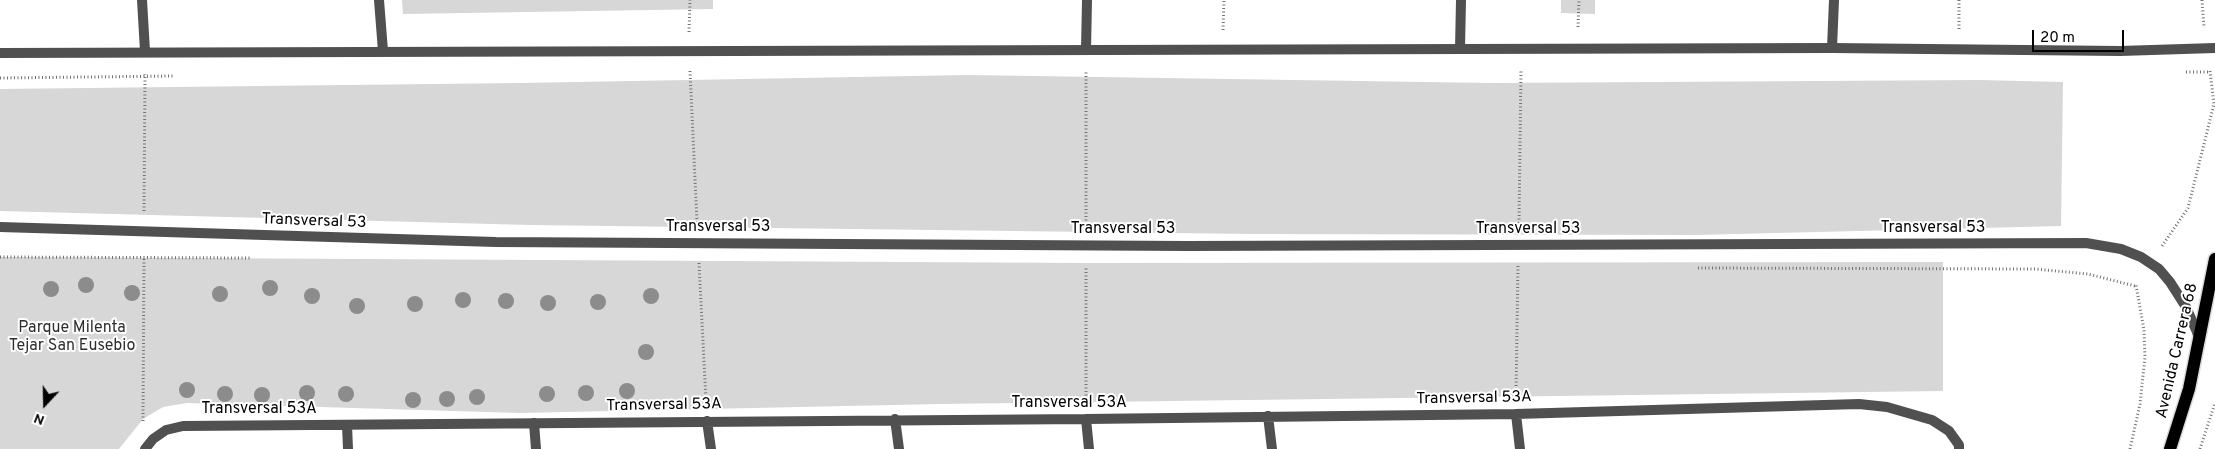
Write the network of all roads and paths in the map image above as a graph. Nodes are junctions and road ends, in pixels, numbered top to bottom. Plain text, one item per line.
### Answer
1 (142, 0) edge
2 (379, 0) edge
3 (690, 0) edge
4 (1087, 0) edge
5 (1224, 0) edge
6 (1461, 0) edge
7 (1834, 0) edge
8 (1959, 0) edge
9 (2202, 0) edge
10 (2202, 12) dead end
11 (1959, 30) dead end
12 (1223, 31) dead end
13 (1832, 48) junction
14 (2215, 48) edge
15 (1086, 50) junction
16 (1460, 50) junction
17 (145, 51) junction
18 (383, 51) junction
19 (689, 51) junction
20 (0, 53) edge
21 (2214, 104) edge
22 (2188, 208) dead end
23 (0, 227) edge
24 (2215, 259) edge
25 (2135, 286) dead end
26 (2200, 340) junction
27 (2215, 403) edge
28 (1516, 414) junction
29 (1268, 416) junction
30 (895, 419) junction
31 (1086, 419) junction
32 (707, 421) junction
33 (534, 423) junction
34 (347, 425) junction
35 (1959, 447) edge
36 (145, 449) edge
37 (348, 449) edge
38 (536, 449) edge
39 (711, 449) edge
40 (899, 449) edge
41 (1089, 449) edge
42 (1272, 449) edge
43 (1520, 449) edge
44 (2130, 449) edge
45 (2170, 449) edge
46 (2200, 449) edge

1 - 17 street
2 - 18 street
3 - 19 path
4 - 15 street
5 - 12 path
6 - 16 street
7 - 13 street
8 - 11 path
9 - 10 path
13 - 14 street
13 - 16 street
15 - 16 street
15 - 19 street
17 - 18 street
17 - 20 street
18 - 19 street
21 - 22 path
23 - 26 street, Transversal 53
24 - 26 main road, Avenida Carrera 68
25 - 44 path
26 - 45 main road, Avenida Carrera 68
27 - 46 path
28 - 29 street, Transversal 53A
28 - 35 street, Transversal 53A
28 - 43 street
29 - 31 street, Transversal 53A
29 - 42 street
30 - 31 street, Transversal 53A
30 - 32 street, Transversal 53A
30 - 40 street
31 - 41 street
32 - 33 street, Transversal 53A
32 - 39 street
33 - 34 street, Transversal 53A
33 - 38 street
34 - 36 street, Transversal 53A
34 - 37 street

